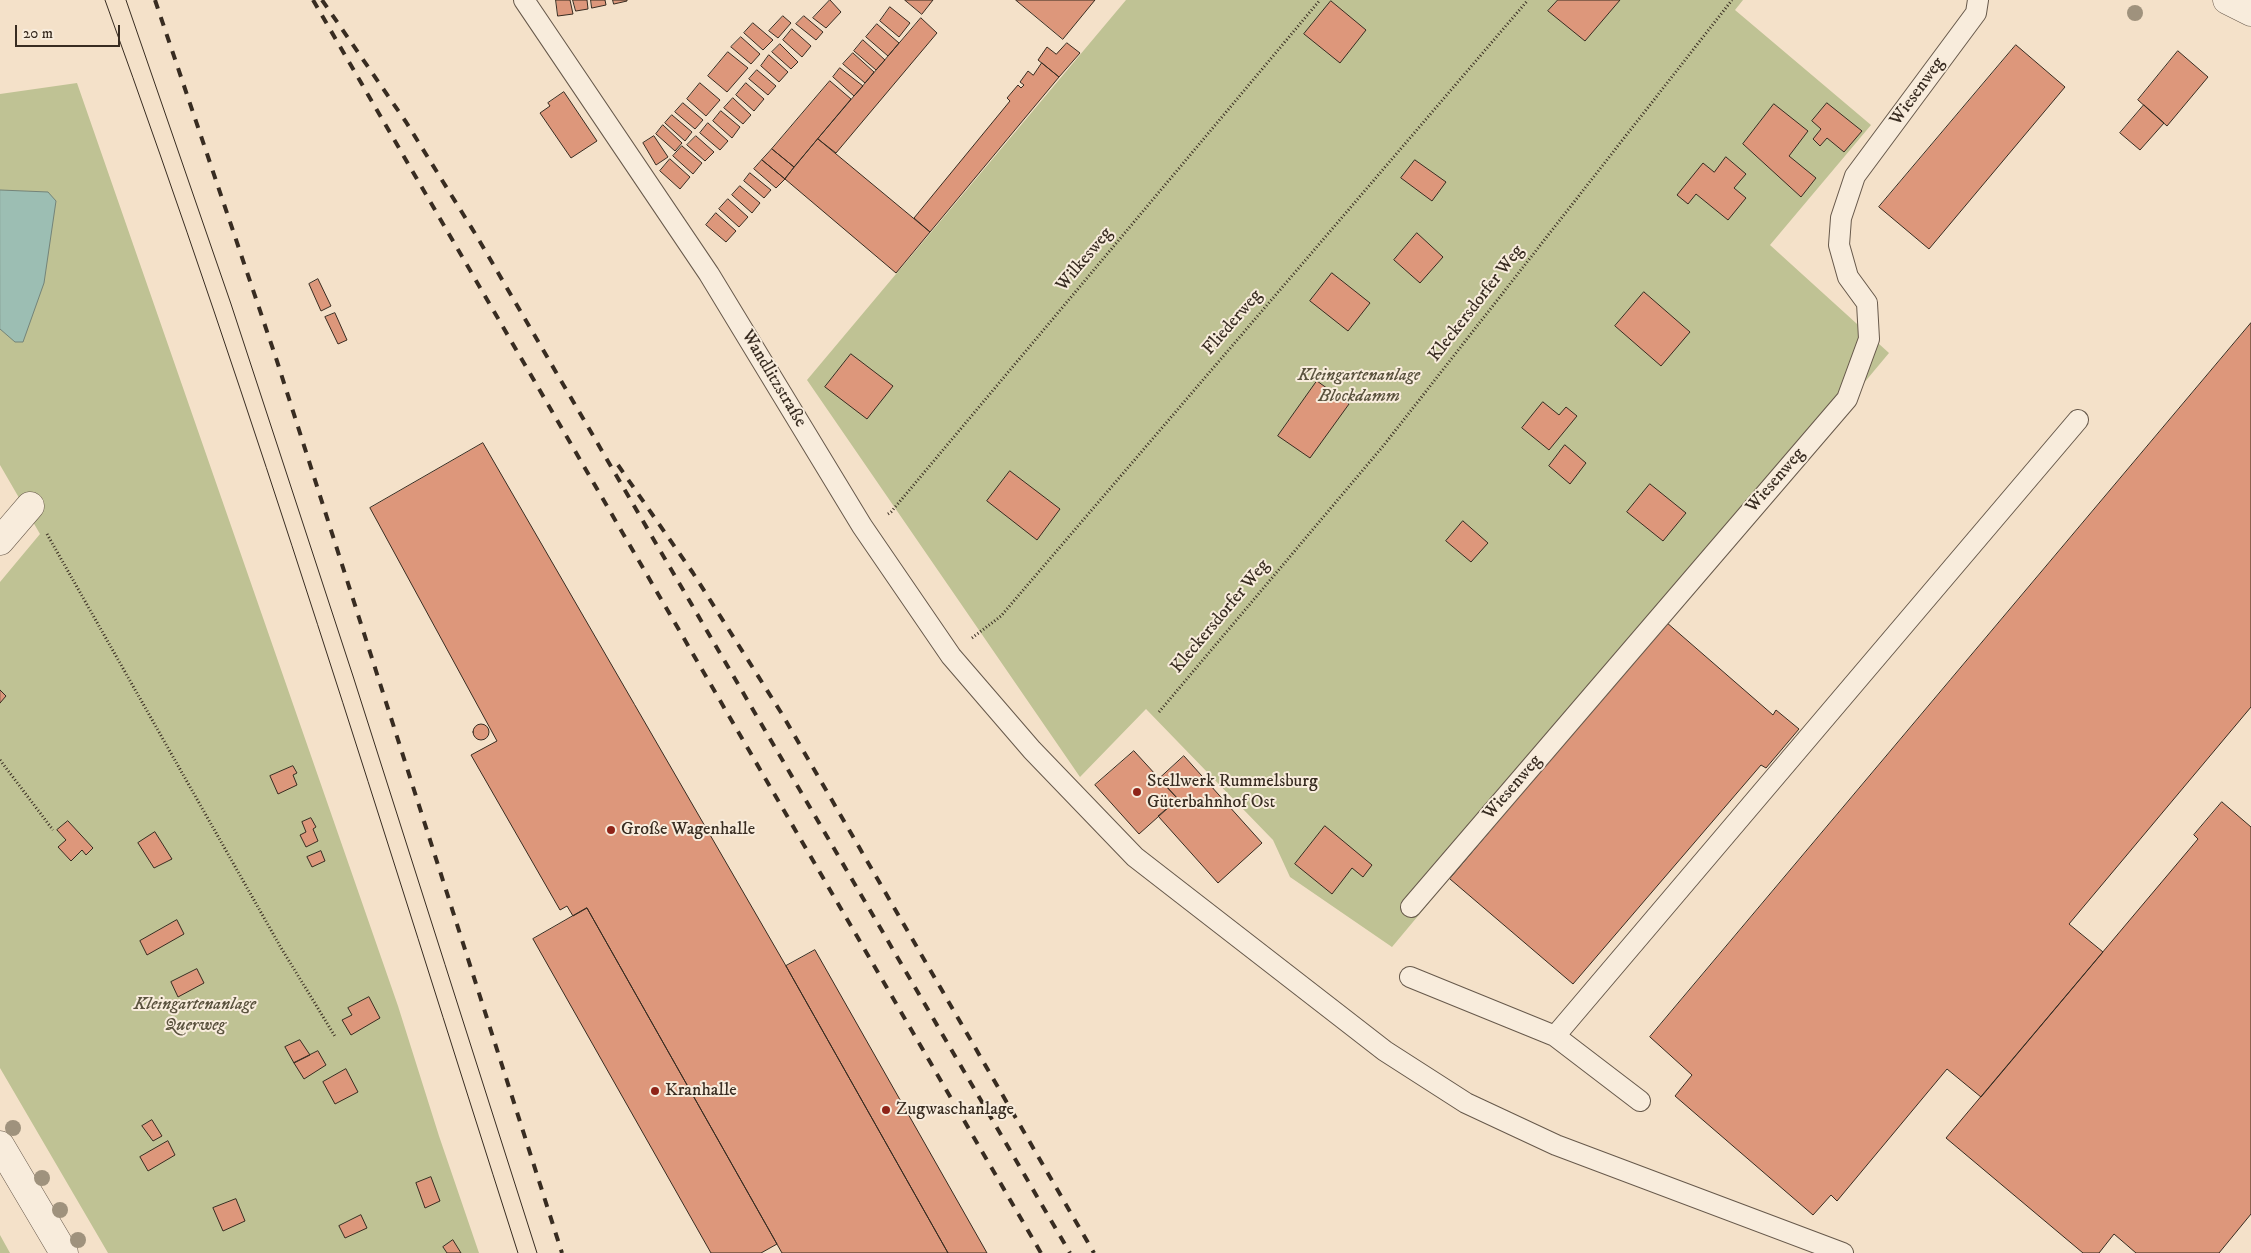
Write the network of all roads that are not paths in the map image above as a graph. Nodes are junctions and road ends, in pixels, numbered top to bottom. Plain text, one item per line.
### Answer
1 (524, 0) edge
2 (1978, 0) edge
3 (2227, 0) edge
4 (2251, 12) edge
5 (2078, 420) dead end
6 (30, 506) road end
7 (0, 541) edge
8 (1411, 907) dead end
9 (1410, 977) dead end
10 (1555, 1036) junction
11 (1640, 1101) dead end
12 (0, 1145) edge
13 (64, 1253) edge
14 (1843, 1253) edge

1 - 14 lane, Wandlitzstraße
2 - 8 lane, Wiesenweg
3 - 4 street
5 - 10 lane
6 - 7 street
9 - 10 lane
10 - 11 lane
12 - 13 street

